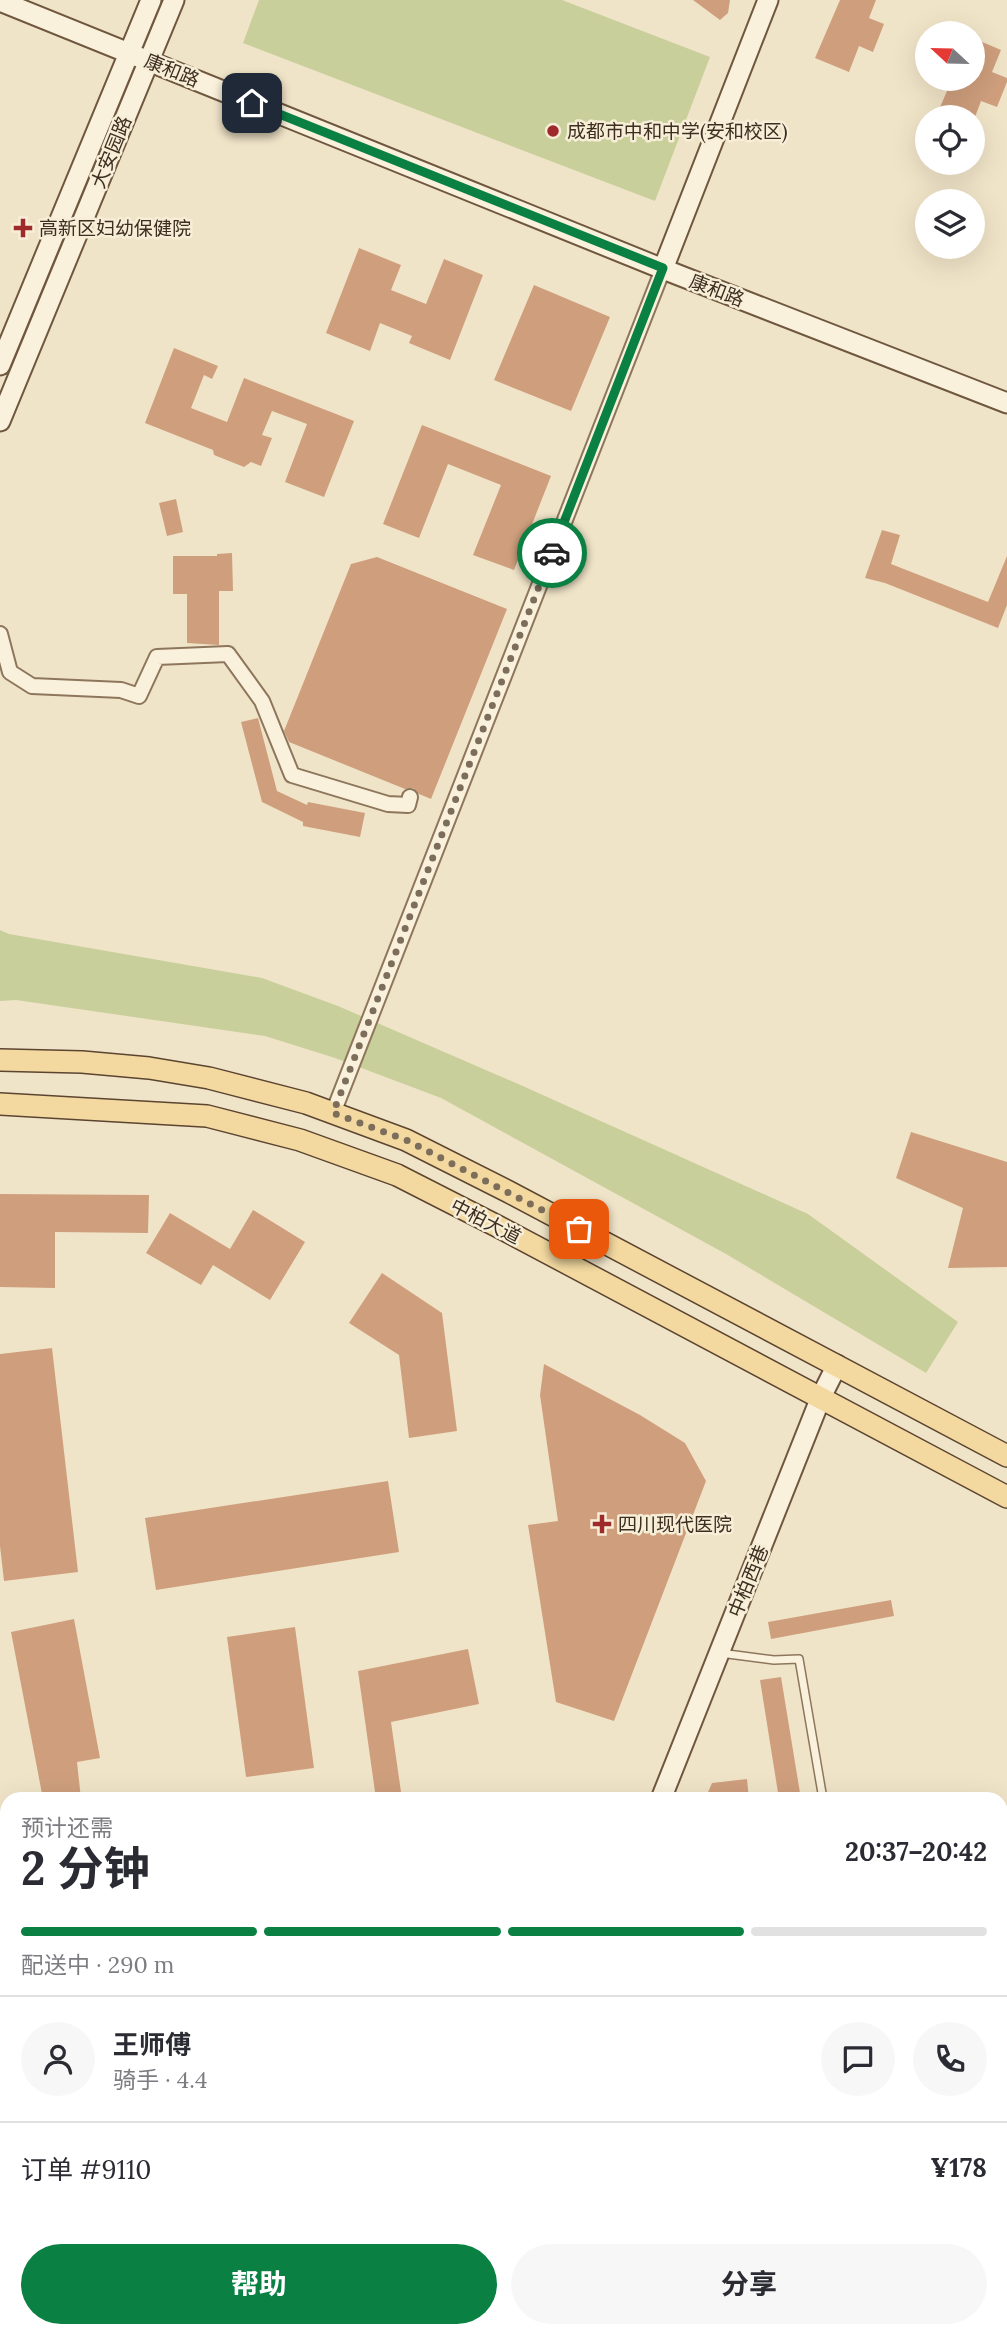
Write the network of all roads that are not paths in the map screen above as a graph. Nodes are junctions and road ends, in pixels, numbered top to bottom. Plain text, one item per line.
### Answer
1 (150, 0) edge
2 (174, 0) edge
3 (768, 0) edge
4 (0, 1) edge
5 (129, 53) junction
6 (149, 61) junction
7 (663, 268) junction
8 (0, 365) edge
9 (1007, 403) edge
10 (0, 421) edge
11 (0, 634) edge
12 (410, 797) dead end
13 (0, 1060) edge
14 (0, 1104) edge
15 (333, 1113) junction
16 (837, 1365) junction
17 (821, 1397) junction
18 (1007, 1456) edge
19 (1007, 1497) edge
20 (719, 1653) junction
21 (664, 1792) edge
22 (822, 1792) edge

1 - 5 street
2 - 6 street, 大安园路
3 - 7 street
4 - 5 street, 康和路
5 - 6 street, 康和路
5 - 8 street
6 - 7 street, 康和路
6 - 10 street, 大安园路
7 - 9 street, 康和路
7 - 15 street
11 - 12 street
13 - 15 main road, 中柏大道
14 - 17 main road, 中柏大道
15 - 16 main road, 中柏大道
16 - 17 street, 中柏西巷
16 - 18 main road, 中柏大道
17 - 19 main road, 中柏大道
17 - 20 street, 中柏西巷
20 - 21 street, 中柏西巷
20 - 22 lane

